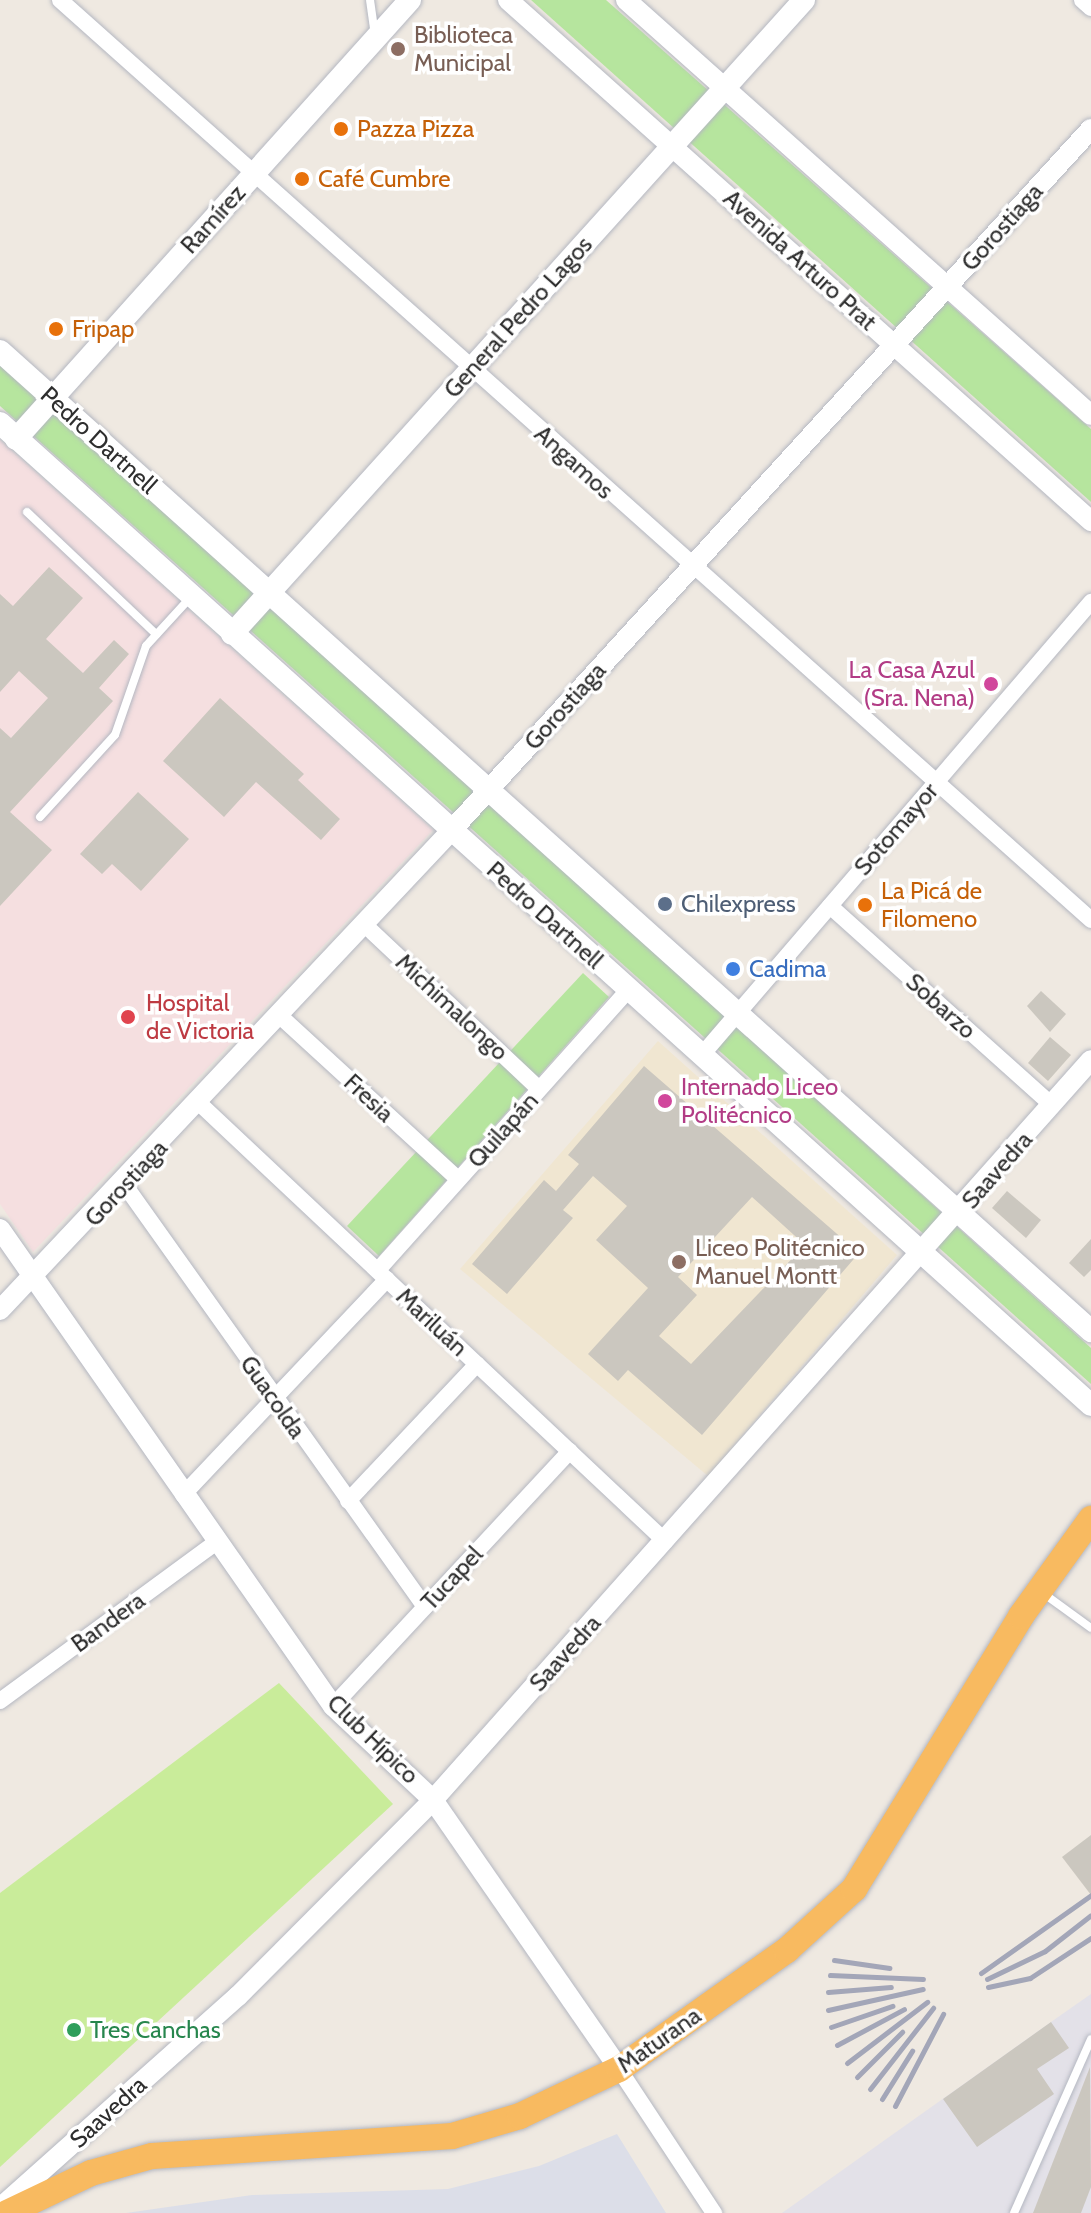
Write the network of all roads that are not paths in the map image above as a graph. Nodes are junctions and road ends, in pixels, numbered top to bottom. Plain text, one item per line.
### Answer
1 (60, 0) edge
2 (370, 0) edge
3 (410, 0) edge
4 (508, 0) edge
5 (626, 0) edge
6 (804, 0) edge
7 (1082, 0) edge
8 (1091, 8) edge
9 (375, 39) junction
10 (725, 88) junction
11 (1091, 130) edge
12 (673, 147) junction
13 (252, 176) junction
14 (947, 288) junction
15 (896, 347) junction
16 (0, 351) edge
17 (471, 370) junction
18 (53, 398) junction
19 (1091, 415) edge
20 (8, 431) edge
21 (27, 512) dead end
22 (1091, 521) edge
23 (691, 567) junction
24 (269, 593) junction
25 (190, 598) junction
26 (1091, 602) edge
27 (156, 634) junction
28 (232, 634) junction
29 (935, 784) junction
30 (488, 791) junction
31 (40, 817) dead end
32 (451, 831) junction
33 (830, 906) junction
34 (1091, 920) edge
35 (365, 925) junction
36 (628, 990) junction
37 (737, 1015) junction
38 (280, 1016) junction
39 (701, 1056) junction
40 (1091, 1060) edge
41 (539, 1089) junction
42 (199, 1103) junction
43 (1052, 1105) junction
44 (458, 1179) junction
45 (124, 1184) junction
46 (958, 1215) junction
47 (0, 1229) edge
48 (922, 1254) junction
49 (382, 1275) junction
50 (36, 1280) junction
51 (0, 1310) edge
52 (1091, 1331) edge
53 (477, 1364) junction
54 (275, 1400) junction
55 (1091, 1405) edge
56 (570, 1451) junction
57 (183, 1495) junction
58 (348, 1501) junction
59 (1091, 1519) edge
60 (665, 1541) junction
61 (215, 1543) junction
62 (1039, 1589) junction
63 (425, 1607) junction
64 (1091, 1628) edge
65 (0, 1701) edge
66 (333, 1706) junction
67 (433, 1800) junction
68 (1091, 2039) edge
69 (619, 2069) junction
70 (0, 2208) edge
71 (7, 2213) edge
72 (714, 2213) edge
73 (1014, 2213) edge

1 - 13 street, Angamos
2 - 9 lane
3 - 9 main road, Ramírez
4 - 12 street, Avenida Arturo Prat
5 - 10 street
6 - 10 main road, General Pedro Lagos
7 - 8 street
9 - 13 main road, Ramírez
10 - 12 main road, General Pedro Lagos
10 - 14 street
11 - 14 street, Gorostiaga
12 - 15 street, Avenida Arturo Prat
12 - 17 main road, General Pedro Lagos
13 - 17 street, Angamos
13 - 18 main road, Ramírez
14 - 15 street, Gorostiaga
14 - 19 street
15 - 22 street, Avenida Arturo Prat
15 - 23 street, Gorostiaga
16 - 18 main road, Pedro Dartnell
17 - 23 street, Angamos
17 - 24 main road, General Pedro Lagos
18 - 20 main road, Ramírez
18 - 24 main road, Pedro Dartnell
20 - 25 main road, Pedro Dartnell
21 - 27 lane
23 - 29 street, Angamos
23 - 30 street, Gorostiaga
24 - 28 main road, General Pedro Lagos
24 - 30 main road, Pedro Dartnell
25 - 27 lane
25 - 28 main road, Pedro Dartnell
26 - 29 street, Sotomayor
27 - 31 lane
28 - 32 main road, Pedro Dartnell
29 - 33 street, Sotomayor
29 - 34 street, Angamos
30 - 32 street, Gorostiaga
30 - 37 main road, Pedro Dartnell
32 - 35 street, Gorostiaga
32 - 36 main road, Pedro Dartnell
33 - 37 street, Sotomayor
33 - 43 street, Sobarzo
35 - 38 street, Gorostiaga
35 - 41 street, Michimalongo
36 - 39 main road, Pedro Dartnell
36 - 41 street, Quilapán
37 - 39 street, Sotomayor
37 - 46 main road, Pedro Dartnell
38 - 42 street, Gorostiaga
38 - 44 street, Fresia
39 - 48 main road, Pedro Dartnell
40 - 43 street, Saavedra
41 - 44 street, Quilapán
42 - 45 street, Gorostiaga
42 - 49 street, Mariluán
43 - 46 street, Saavedra
44 - 49 street, Quilapán
45 - 50 street, Gorostiaga
45 - 54 street, Guacolda
46 - 48 street, Saavedra
46 - 52 main road, Pedro Dartnell
47 - 50 street, Club Hípico
48 - 55 main road, Pedro Dartnell
48 - 60 street, Saavedra
49 - 53 street, Mariluán
49 - 54 street, Quilapán
50 - 51 street, Gorostiaga
50 - 57 street, Club Hípico
53 - 56 street, Mariluán
53 - 58 street
54 - 57 street, Quilapán
54 - 58 street, Guacolda
56 - 60 street, Mariluán
56 - 63 street, Tucapel
57 - 61 street, Club Hípico
58 - 63 street, Guacolda
59 - 62 highway, Maturana
60 - 67 street, Saavedra
61 - 65 street, Bandera
61 - 66 street, Club Hípico
62 - 64 lane
62 - 69 highway, Maturana
63 - 66 street, Tucapel
66 - 67 street, Club Hípico
67 - 69 street, Club Hípico
67 - 70 street, Saavedra
68 - 73 lane
69 - 71 highway, Maturana
69 - 72 street, Club Hípico

